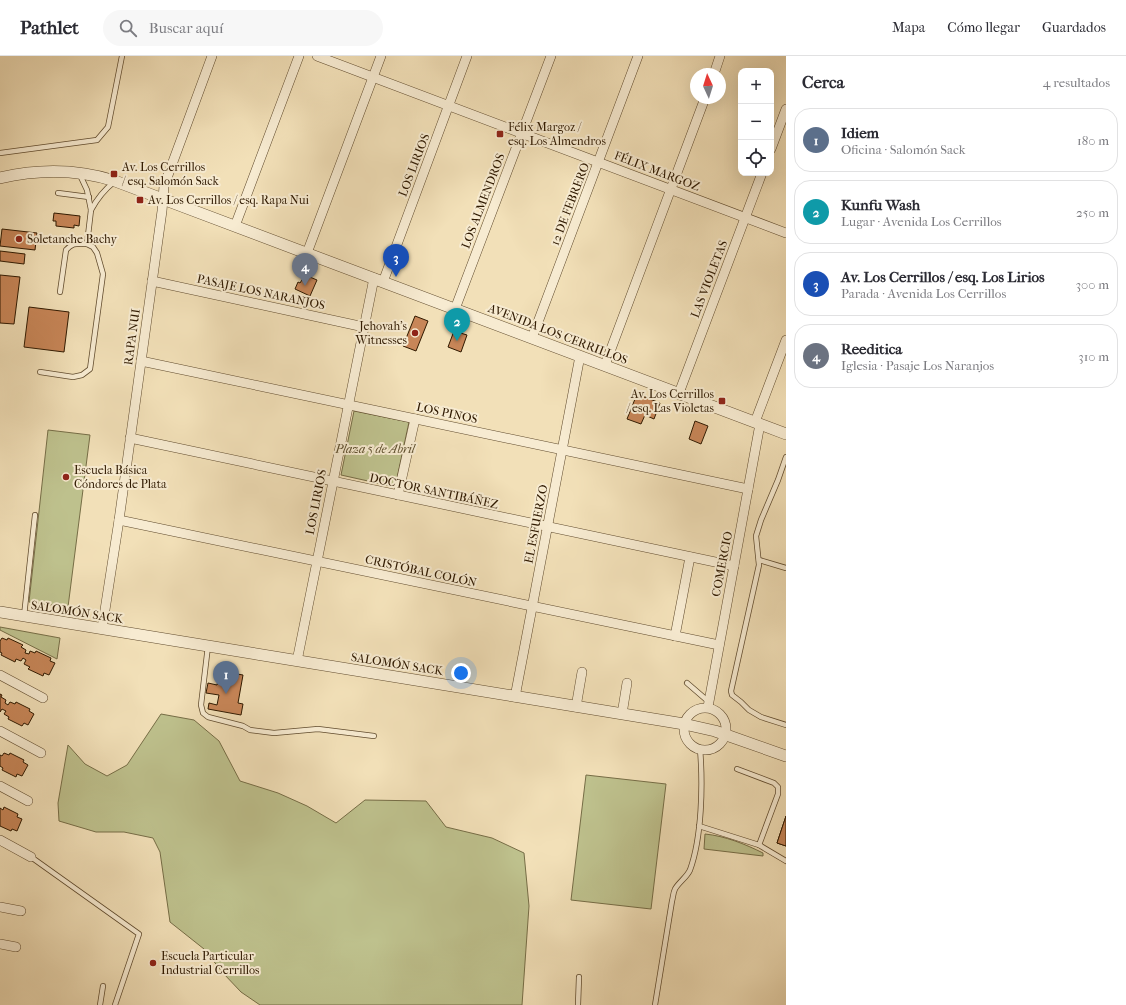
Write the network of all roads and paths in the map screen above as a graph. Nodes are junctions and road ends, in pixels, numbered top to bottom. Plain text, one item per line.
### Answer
1 (122, 56) edge
2 (212, 56) edge
3 (299, 56) edge
4 (317, 56) edge
5 (381, 56) edge
6 (468, 56) edge
7 (551, 56) edge
8 (638, 56) edge
9 (720, 56) edge
10 (716, 68) edge
11 (373, 77) junction
12 (703, 104) edge
13 (449, 106) junction
14 (786, 108) edge
15 (522, 133) junction
16 (774, 141) edge
17 (0, 153) edge
18 (598, 162) junction
19 (79, 173) junction
20 (761, 176) edge
21 (0, 178) edge
22 (115, 181) junction
23 (671, 189) junction
24 (58, 193) dead end
25 (89, 197) junction
26 (163, 199) junction
27 (91, 210) junction
28 (746, 218) junction
29 (235, 226) junction
30 (786, 233) edge
31 (87, 244) junction
32 (307, 253) junction
33 (378, 280) junction
34 (152, 281) junction
35 (60, 292) dead end
36 (455, 309) junction
37 (364, 327) junction
38 (532, 338) junction
39 (786, 340) edge
40 (580, 356) junction
41 (141, 361) junction
42 (605, 366) junction
43 (40, 372) dead end
44 (679, 393) junction
45 (348, 405) junction
46 (415, 419) junction
47 (758, 423) junction
48 (786, 434) edge
49 (130, 438) junction
50 (562, 450) junction
51 (786, 457) edge
52 (333, 482) junction
53 (748, 489) junction
54 (398, 495) junction
55 (35, 515) dead end
56 (119, 520) junction
57 (547, 527) junction
58 (690, 557) junction
59 (759, 560) junction
60 (317, 561) junction
61 (734, 566) junction
62 (786, 568) edge
63 (532, 606) junction
64 (0, 612) edge
65 (24, 616) junction
66 (102, 629) junction
67 (675, 636) junction
68 (719, 645) junction
69 (208, 646) junction
70 (297, 661) junction
71 (582, 672) dead end
72 (0, 675) edge
73 (627, 683) dead end
74 (687, 683) dead end
75 (515, 697) junction
76 (43, 698) dead end
77 (708, 705) junction
78 (576, 707) junction
79 (622, 714) junction
80 (684, 724) junction
81 (786, 725) edge
82 (0, 731) edge
83 (726, 735) junction
84 (374, 736) dead end
85 (700, 749) junction
86 (41, 753) dead end
87 (786, 756) edge
88 (738, 769) dead end
89 (0, 786) edge
90 (28, 801) dead end
91 (699, 826) junction
92 (0, 840) edge
93 (759, 845) junction
94 (31, 857) joint
95 (786, 861) edge
96 (0, 907) edge
97 (21, 910) dead end
98 (0, 944) edge
99 (16, 947) dead end
100 (579, 976) dead end
101 (103, 986) dead end
102 (100, 1005) edge
103 (115, 1005) edge
104 (578, 1005) edge
105 (655, 1005) edge

1 - 17 lane
2 - 26 street, RAPA NUI
3 - 29 street
4 - 11 street, FÉLIX MARGOZ
5 - 11 street
6 - 13 street, LOS LIRIOS
7 - 15 street, LOS ALMENDROS
8 - 18 street, 12 DE FEBRERO
9 - 10 street
11 - 13 street, FÉLIX MARGOZ
11 - 32 street
12 - 23 street
13 - 15 street, FÉLIX MARGOZ
13 - 33 street, LOS LIRIOS
14 - 16 street
15 - 18 street, FÉLIX MARGOZ
15 - 36 street, LOS ALMENDROS
18 - 23 street, FÉLIX MARGOZ
18 - 38 street, 12 DE FEBRERO
19 - 21 street, AVENIDA LOS CERRILLOS
19 - 22 street, AVENIDA LOS CERRILLOS
19 - 25 lane
20 - 28 street, LAS VIOLETAS
22 - 26 street, AVENIDA LOS CERRILLOS
22 - 27 lane
23 - 28 street, FÉLIX MARGOZ
23 - 42 street
24 - 25 lane
25 - 27 lane
26 - 29 street, AVENIDA LOS CERRILLOS
26 - 34 street, RAPA NUI
27 - 31 lane
28 - 30 street, FÉLIX MARGOZ
28 - 44 street, LAS VIOLETAS
29 - 32 street, AVENIDA LOS CERRILLOS
31 - 35 lane
31 - 43 lane
32 - 33 street, AVENIDA LOS CERRILLOS
33 - 36 street, AVENIDA LOS CERRILLOS
33 - 37 street, LOS LIRIOS
34 - 37 street, PASAJE LOS NARANJOS
34 - 41 street, RAPA NUI
36 - 38 street, AVENIDA LOS CERRILLOS
37 - 45 street, LOS LIRIOS
38 - 40 street, AVENIDA LOS CERRILLOS
39 - 47 street, COMERCIO
40 - 42 street, AVENIDA LOS CERRILLOS
40 - 50 street, EL ESFUERZO
41 - 45 street, LOS PINOS
41 - 49 street, RAPA NUI
42 - 44 street, AVENIDA LOS CERRILLOS
44 - 47 street, AVENIDA LOS CERRILLOS
45 - 46 street, LOS PINOS
45 - 52 street, LOS LIRIOS
46 - 50 street, LOS PINOS
46 - 54 street
47 - 48 street, AVENIDA LOS CERRILLOS
47 - 53 street, COMERCIO
49 - 52 street, DOCTOR SANTIBÁÑEZ
49 - 56 street, RAPA NUI
50 - 53 street, LOS PINOS
50 - 57 street, EL ESFUERZO
51 - 59 lane
52 - 54 street, DOCTOR SANTIBÁÑEZ
52 - 60 street, LOS LIRIOS
53 - 61 street, COMERCIO
54 - 57 street, DOCTOR SANTIBÁÑEZ
55 - 65 lane
56 - 60 street, CRISTÓBAL COLÓN
56 - 66 street, RAPA NUI
57 - 58 street, DOCTOR SANTIBÁÑEZ
57 - 63 street, EL ESFUERZO
58 - 61 street, DOCTOR SANTIBÁÑEZ
58 - 67 street
59 - 62 lane
59 - 81 lane
60 - 63 street, CRISTÓBAL COLÓN
60 - 70 street, LOS LIRIOS
61 - 68 street, COMERCIO
63 - 67 street, CRISTÓBAL COLÓN
63 - 75 street, EL ESFUERZO
64 - 65 street, SALOMÓN SACK
65 - 66 street, SALOMÓN SACK
66 - 69 street, SALOMÓN SACK
67 - 68 street, CRISTÓBAL COLÓN
68 - 77 street, COMERCIO
69 - 70 street, SALOMÓN SACK
69 - 84 lane
70 - 75 street, SALOMÓN SACK
71 - 78 street
72 - 76 street
73 - 79 street
74 - 77 lane
75 - 78 street, SALOMÓN SACK
77 - 80 street
77 - 83 street
78 - 79 street, SALOMÓN SACK
79 - 80 street, SALOMÓN SACK
80 - 83 street, SALOMÓN SACK
80 - 85 street
82 - 86 street
83 - 85 street
83 - 87 street, SALOMÓN SACK
85 - 91 lane
88 - 93 lane
89 - 90 street
91 - 93 lane
91 - 105 lane
92 - 94 street
93 - 95 lane
94 - 103 lane
96 - 97 street
98 - 99 street
100 - 104 lane
101 - 102 lane

